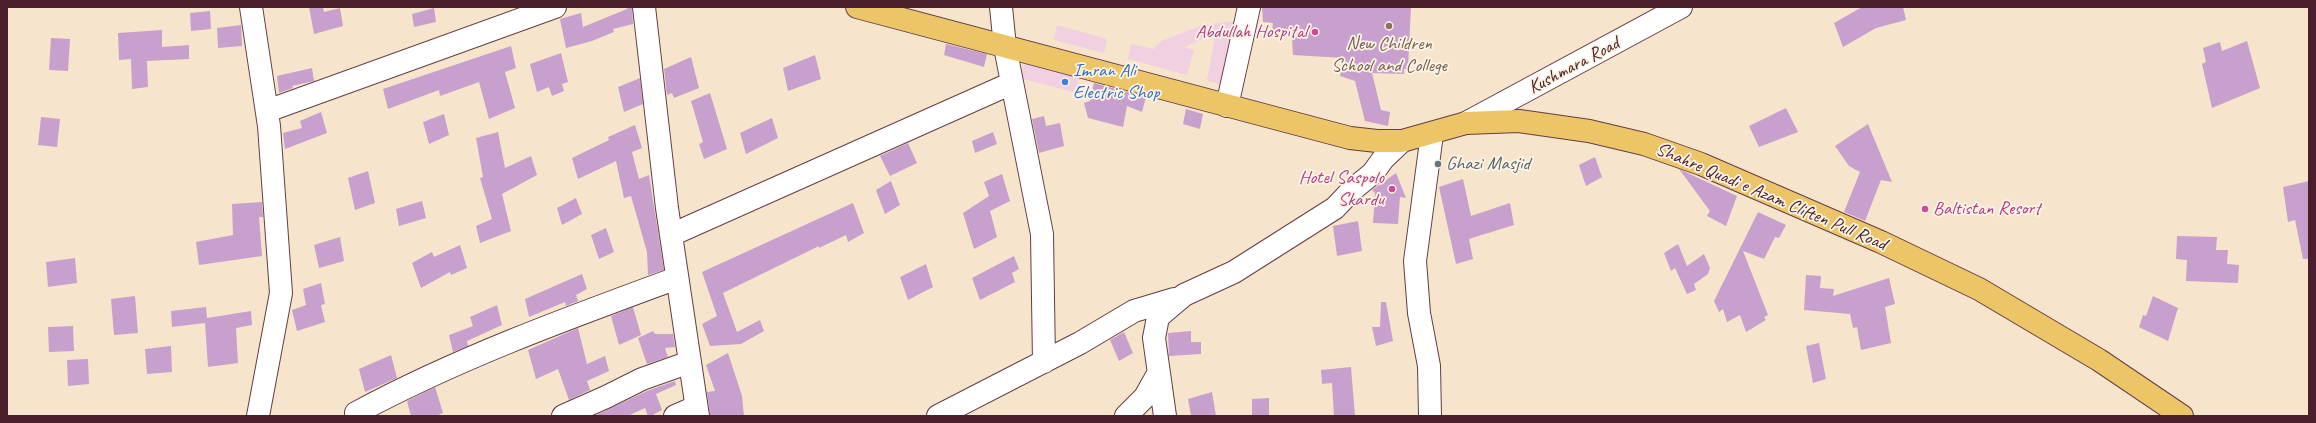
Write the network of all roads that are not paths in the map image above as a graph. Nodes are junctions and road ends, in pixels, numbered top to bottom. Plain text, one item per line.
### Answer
1 (251, 7) edge
2 (555, 7) edge
3 (644, 7) edge
4 (857, 7) edge
5 (1001, 7) edge
6 (1249, 7) edge
7 (1681, 7) edge
8 (1005, 47) junction
9 (1012, 83) junction
10 (1227, 106) junction
11 (267, 111) junction
12 (1466, 123) junction
13 (1432, 134) junction
14 (1402, 141) junction
15 (671, 235) junction
16 (677, 278) junction
17 (1184, 295) junction
18 (690, 362) junction
19 (1044, 362) junction
20 (1158, 374) junction
21 (697, 412) edge
22 (356, 413) dead end
23 (258, 416) edge
24 (563, 416) edge
25 (675, 416) edge
26 (938, 416) edge
27 (1126, 416) edge
28 (1165, 416) edge
29 (1430, 416) edge
30 (2182, 416) edge

1 - 11 street
2 - 11 street
3 - 15 street
4 - 8 highway, Shahre Quadi e Azam Cliften Pull Road
5 - 8 street
6 - 10 street
7 - 12 street, Kushmara Road
8 - 9 street
8 - 10 highway, Shahre Quadi e Azam Cliften Pull Road
9 - 15 street
9 - 19 street
10 - 14 highway, Shahre Quadi e Azam Cliften Pull Road
11 - 23 street
12 - 13 highway, Shahre Quadi e Azam Cliften Pull Road
12 - 30 highway, Shahre Quadi e Azam Cliften Pull Road
13 - 14 highway, Shahre Quadi e Azam Cliften Pull Road
13 - 29 street
14 - 17 street
15 - 16 street
16 - 18 street
16 - 22 street
17 - 19 street
17 - 20 street
18 - 21 street
18 - 24 street
19 - 26 street
20 - 27 street
20 - 28 street
21 - 25 street

